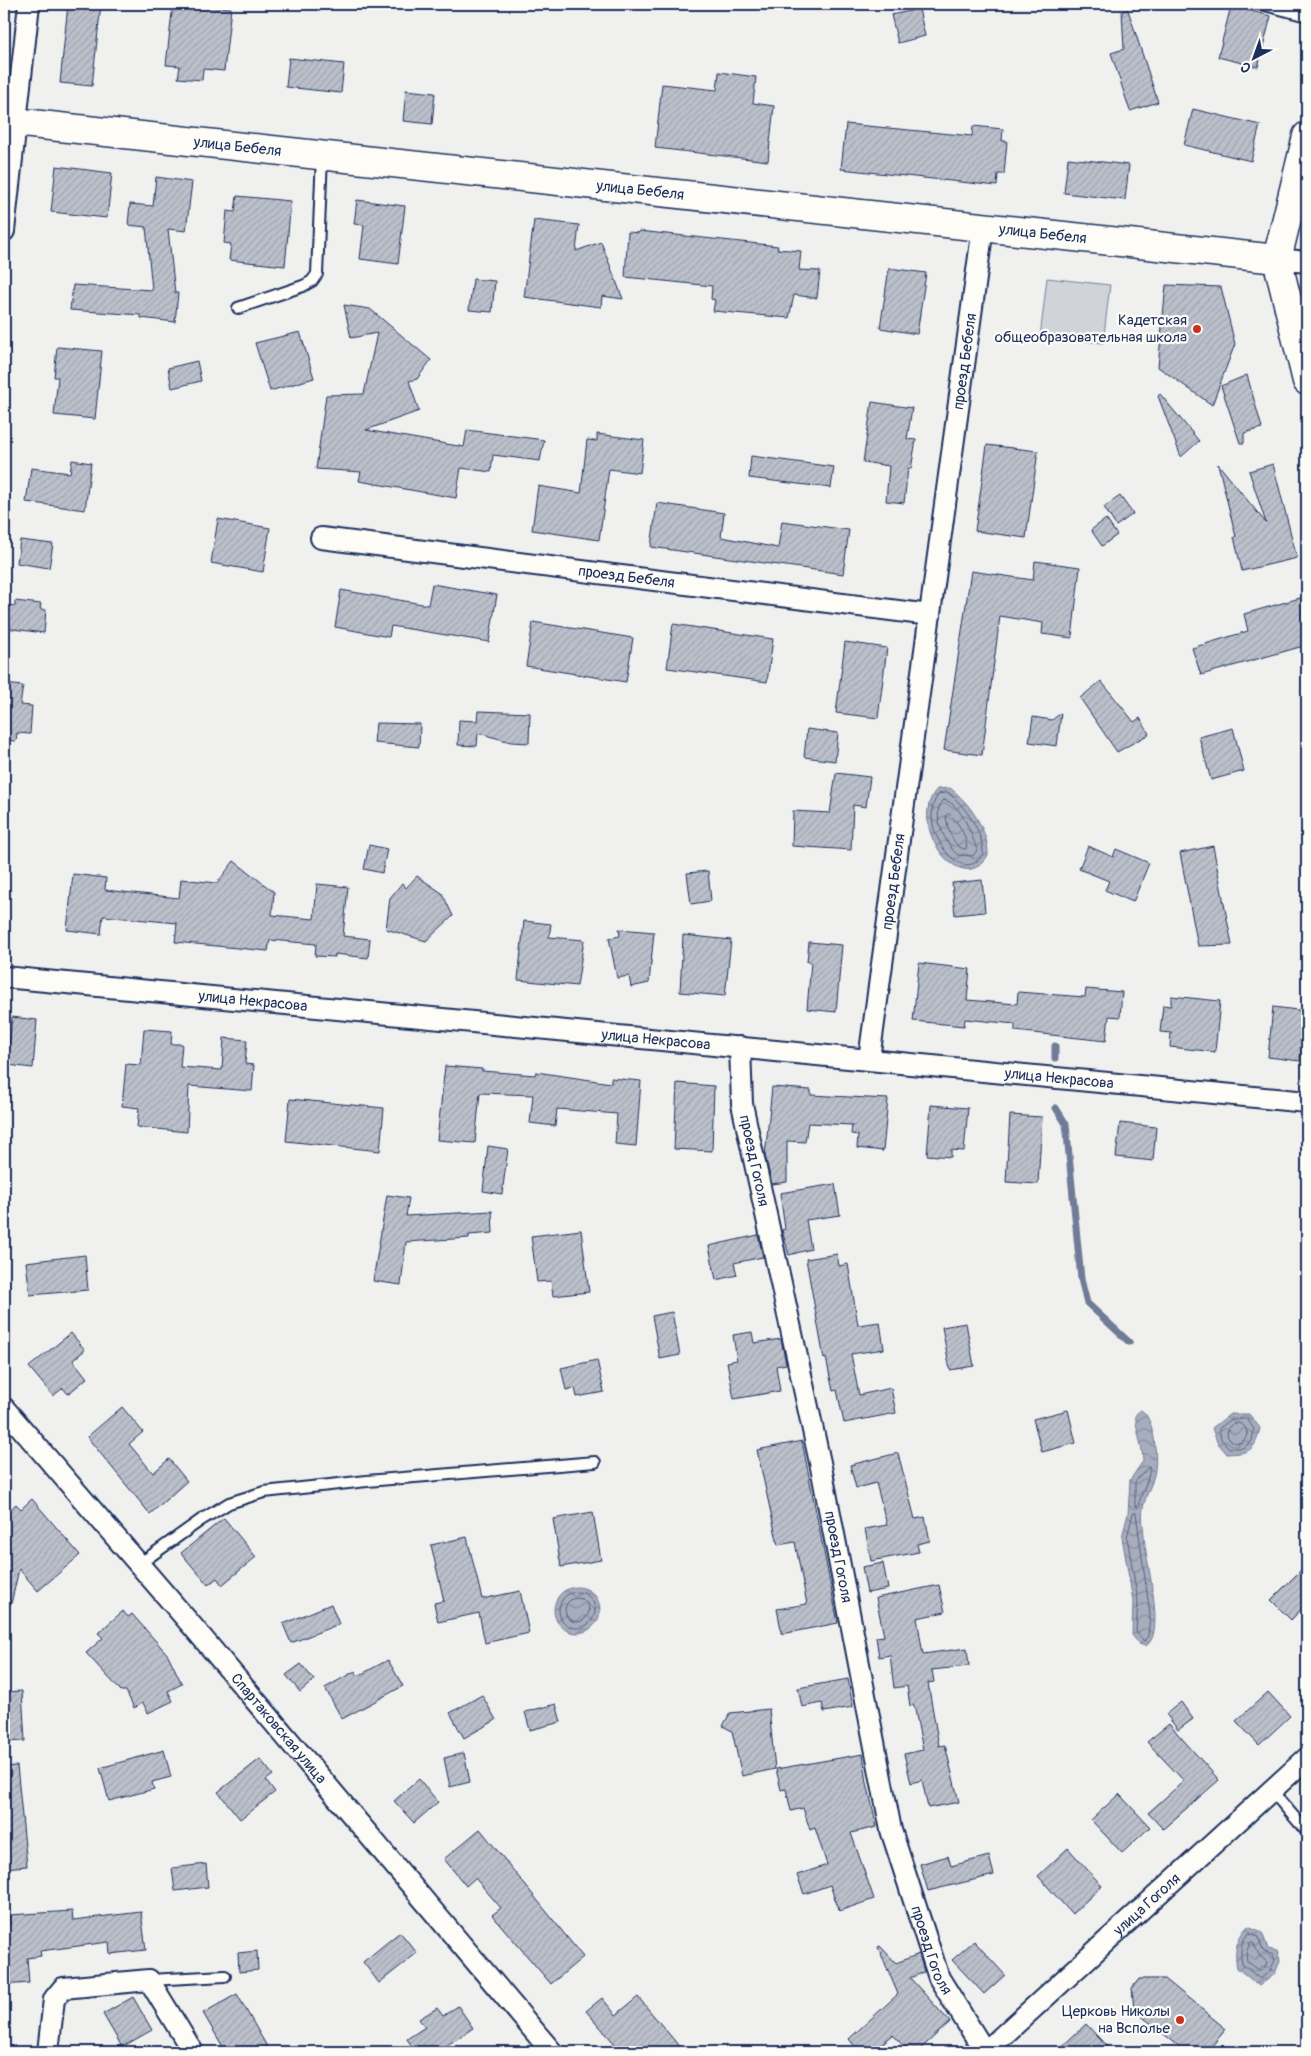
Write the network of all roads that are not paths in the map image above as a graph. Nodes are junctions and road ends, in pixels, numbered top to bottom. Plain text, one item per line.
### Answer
1 (29, 4) edge
2 (1261, 4) edge
3 (1307, 16) edge
4 (10, 121) edge
5 (1307, 136) edge
6 (322, 155) junction
7 (983, 227) junction
8 (4, 231) edge
9 (1277, 258) junction
10 (1307, 262) edge
11 (238, 308) dead end
12 (1307, 381) edge
13 (321, 538) dead end
14 (930, 615) junction
15 (4, 977) edge
16 (740, 1046) junction
17 (869, 1059) junction
18 (1307, 1102) edge
19 (4, 1408) edge
20 (595, 1462) dead end
21 (138, 1565) junction
22 (1307, 1758) edge
23 (1270, 1790) junction
24 (1307, 1832) edge
25 (225, 1976) dead end
26 (149, 1980) junction
27 (48, 2052) edge
28 (193, 2052) edge
29 (552, 2052) edge
30 (985, 2052) edge

1 - 4 street
2 - 3 lane
4 - 6 street, улица Бебеля
4 - 8 street
5 - 9 street
6 - 7 street, улица Бебеля
6 - 11 lane
7 - 9 street, улица Бебеля
7 - 14 street, проезд Бебеля
9 - 10 street
9 - 12 street
13 - 14 street, проезд Бебеля
14 - 17 street, проезд Бебеля
15 - 16 street, улица Некрасова
16 - 17 street, улица Некрасова
16 - 30 street, проезд Гоголя
17 - 18 street, улица Некрасова
19 - 21 street, Спартаковская улица
20 - 21 lane
21 - 29 street, Спартаковская улица
22 - 23 street, улица Гоголя
23 - 24 lane
23 - 30 street, улица Гоголя
25 - 26 lane
26 - 27 street
26 - 28 street

